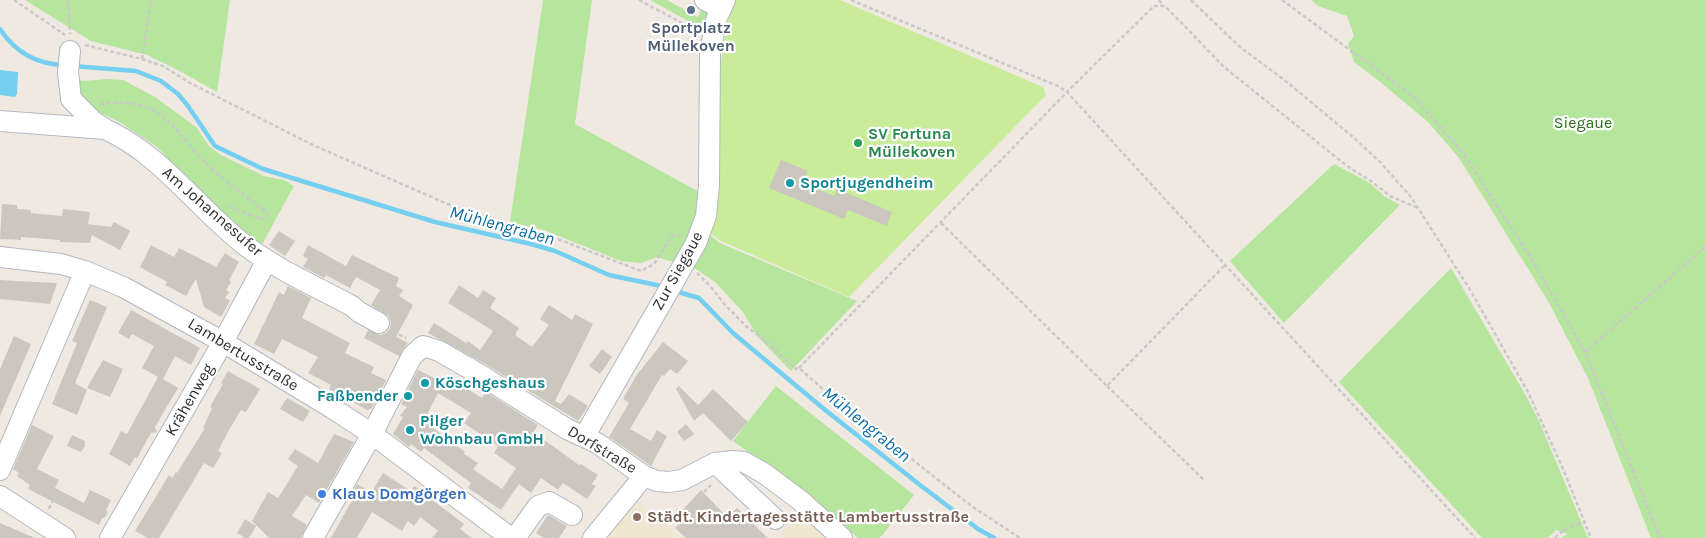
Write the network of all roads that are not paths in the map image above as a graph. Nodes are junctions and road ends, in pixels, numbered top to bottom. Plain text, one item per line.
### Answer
1 (716, 3) edge
2 (70, 51) road end
3 (76, 104) junction
4 (0, 121) edge
5 (50, 126) junction
6 (105, 130) junction
7 (0, 257) edge
8 (267, 260) junction
9 (85, 271) junction
10 (379, 323) road end
11 (223, 342) junction
12 (372, 434) junction
13 (584, 437) junction
14 (715, 463) junction
15 (0, 470) edge
16 (644, 476) junction
17 (0, 496) edge
18 (572, 515) dead end
19 (775, 519) dead end
20 (65, 538) edge
21 (110, 538) edge
22 (313, 538) edge
23 (511, 538) edge
24 (515, 538) edge
25 (593, 538) edge
26 (842, 538) edge

1 - 13 street, Zur Siegaue
2 - 3 street
3 - 5 street
3 - 6 street
4 - 5 street, Am Johannesufer
5 - 6 street, Am Johannesufer
6 - 8 street, Am Johannesufer
7 - 9 street, Lambertusstraße
8 - 10 street, Am Johannesufer
8 - 11 street, Krähenweg
9 - 11 street, Lambertusstraße
9 - 15 street
11 - 12 street, Lambertusstraße
11 - 21 street, Krähenweg
12 - 13 street, Dorfstraße
12 - 22 street, Dorfstraße
12 - 23 street, Lambertusstraße
13 - 16 street, Dorfstraße
14 - 16 street, Dorfstraße
14 - 19 street
14 - 26 street, Dorfstraße
16 - 25 street
17 - 20 street
18 - 24 street

